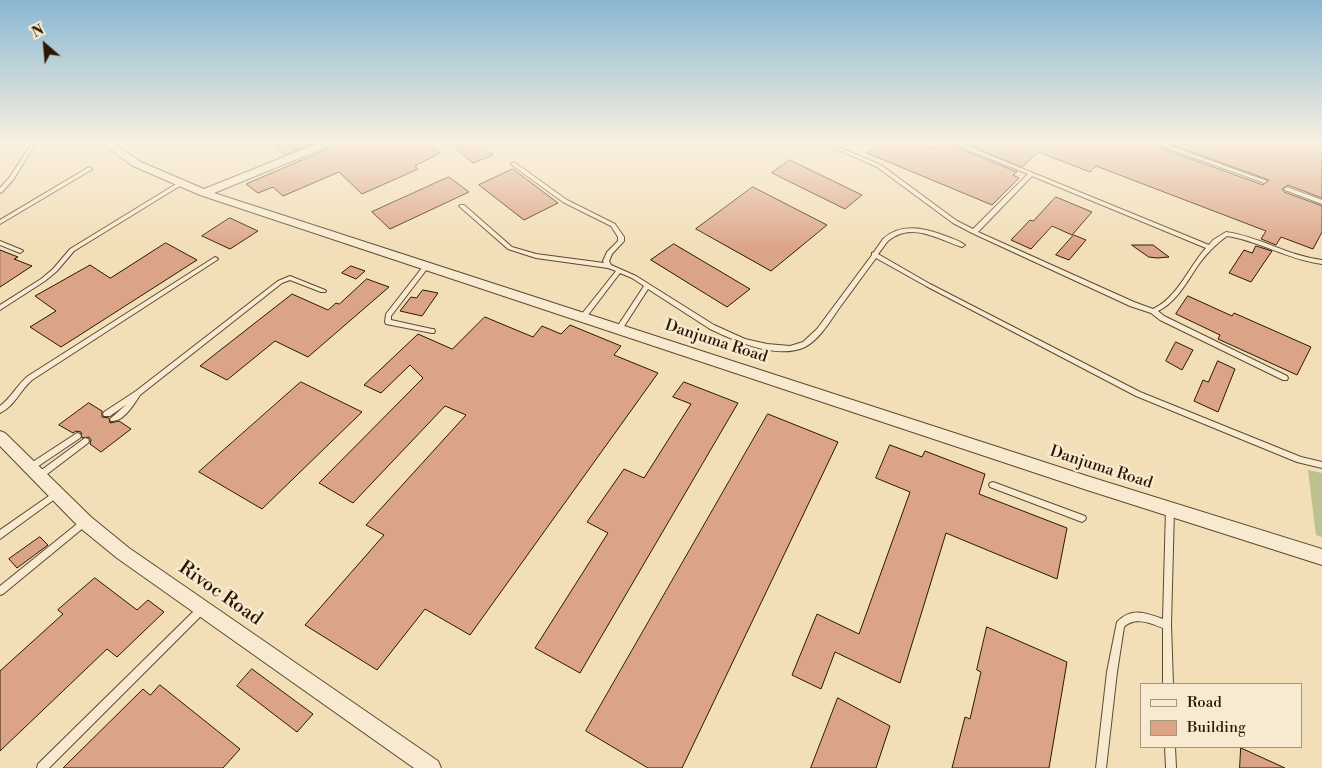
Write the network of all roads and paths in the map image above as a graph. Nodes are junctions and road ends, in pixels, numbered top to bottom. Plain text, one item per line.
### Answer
1 (12, 179) edge
2 (72, 179) edge
3 (172, 179) edge
4 (239, 179) edge
5 (535, 179) edge
6 (896, 179) edge
7 (1026, 179) edge
8 (1039, 179) edge
9 (1261, 179) edge
10 (1264, 180) dead end
11 (182, 183) junction
12 (1286, 189) dead end
13 (0, 191) edge
14 (204, 193) junction
15 (1322, 202) edge
16 (462, 206) dead end
17 (0, 222) edge
18 (974, 232) junction
19 (0, 243) edge
20 (962, 246) dead end
21 (1208, 247) junction
22 (20, 251) dead end
23 (874, 254) junction
24 (215, 259) dead end
25 (1322, 262) edge
26 (427, 265) junction
27 (609, 266) junction
28 (619, 271) junction
29 (648, 286) junction
30 (323, 291) dead end
31 (0, 308) edge
32 (1153, 311) junction
33 (583, 317) junction
34 (620, 328) junction
35 (432, 332) dead end
36 (1285, 378) dead end
37 (138, 393) junction
38 (0, 410) edge
39 (107, 414) dead end
40 (114, 418) dead end
41 (77, 436) dead end
42 (0, 437) edge
43 (85, 441) dead end
44 (1322, 465) edge
45 (35, 472) junction
46 (993, 485) dead end
47 (56, 494) junction
48 (1170, 509) junction
49 (1082, 518) dead end
50 (85, 522) junction
51 (0, 535) edge
52 (1322, 557) edge
53 (0, 591) edge
54 (203, 608) junction
55 (1167, 625) junction
56 (1168, 683) edge
57 (1170, 748) edge
58 (42, 768) edge
59 (431, 768) edge
60 (1101, 768) edge
61 (1171, 768) edge

1 - 13 lane
2 - 17 lane
3 - 11 street, Danjuma Road
4 - 14 street
5 - 27 lane
6 - 18 lane
7 - 18 lane
8 - 21 lane
9 - 10 lane
11 - 14 street, Danjuma Road
11 - 31 lane
12 - 15 lane
14 - 26 street, Danjuma Road
16 - 27 lane
18 - 32 lane
19 - 22 lane
20 - 23 lane
21 - 25 lane
21 - 32 lane
23 - 29 lane
23 - 44 lane
24 - 38 lane
26 - 33 street, Danjuma Road
26 - 35 lane
27 - 28 lane
28 - 29 lane
28 - 33 lane
29 - 34 lane
30 - 37 lane
32 - 36 lane
33 - 34 street, Danjuma Road
34 - 48 street, Danjuma Road
37 - 39 lane
37 - 40 lane
41 - 45 lane
42 - 45 street, Rivoc Road
43 - 45 lane
45 - 47 street, Rivoc Road
46 - 49 lane
47 - 50 street, Rivoc Road
47 - 51 lane
48 - 52 street, Danjuma Road
48 - 55 lane
50 - 53 lane
50 - 54 street, Rivoc Road
54 - 58 lane
54 - 59 street, Rivoc Road
55 - 56 lane
55 - 60 lane
57 - 61 lane

